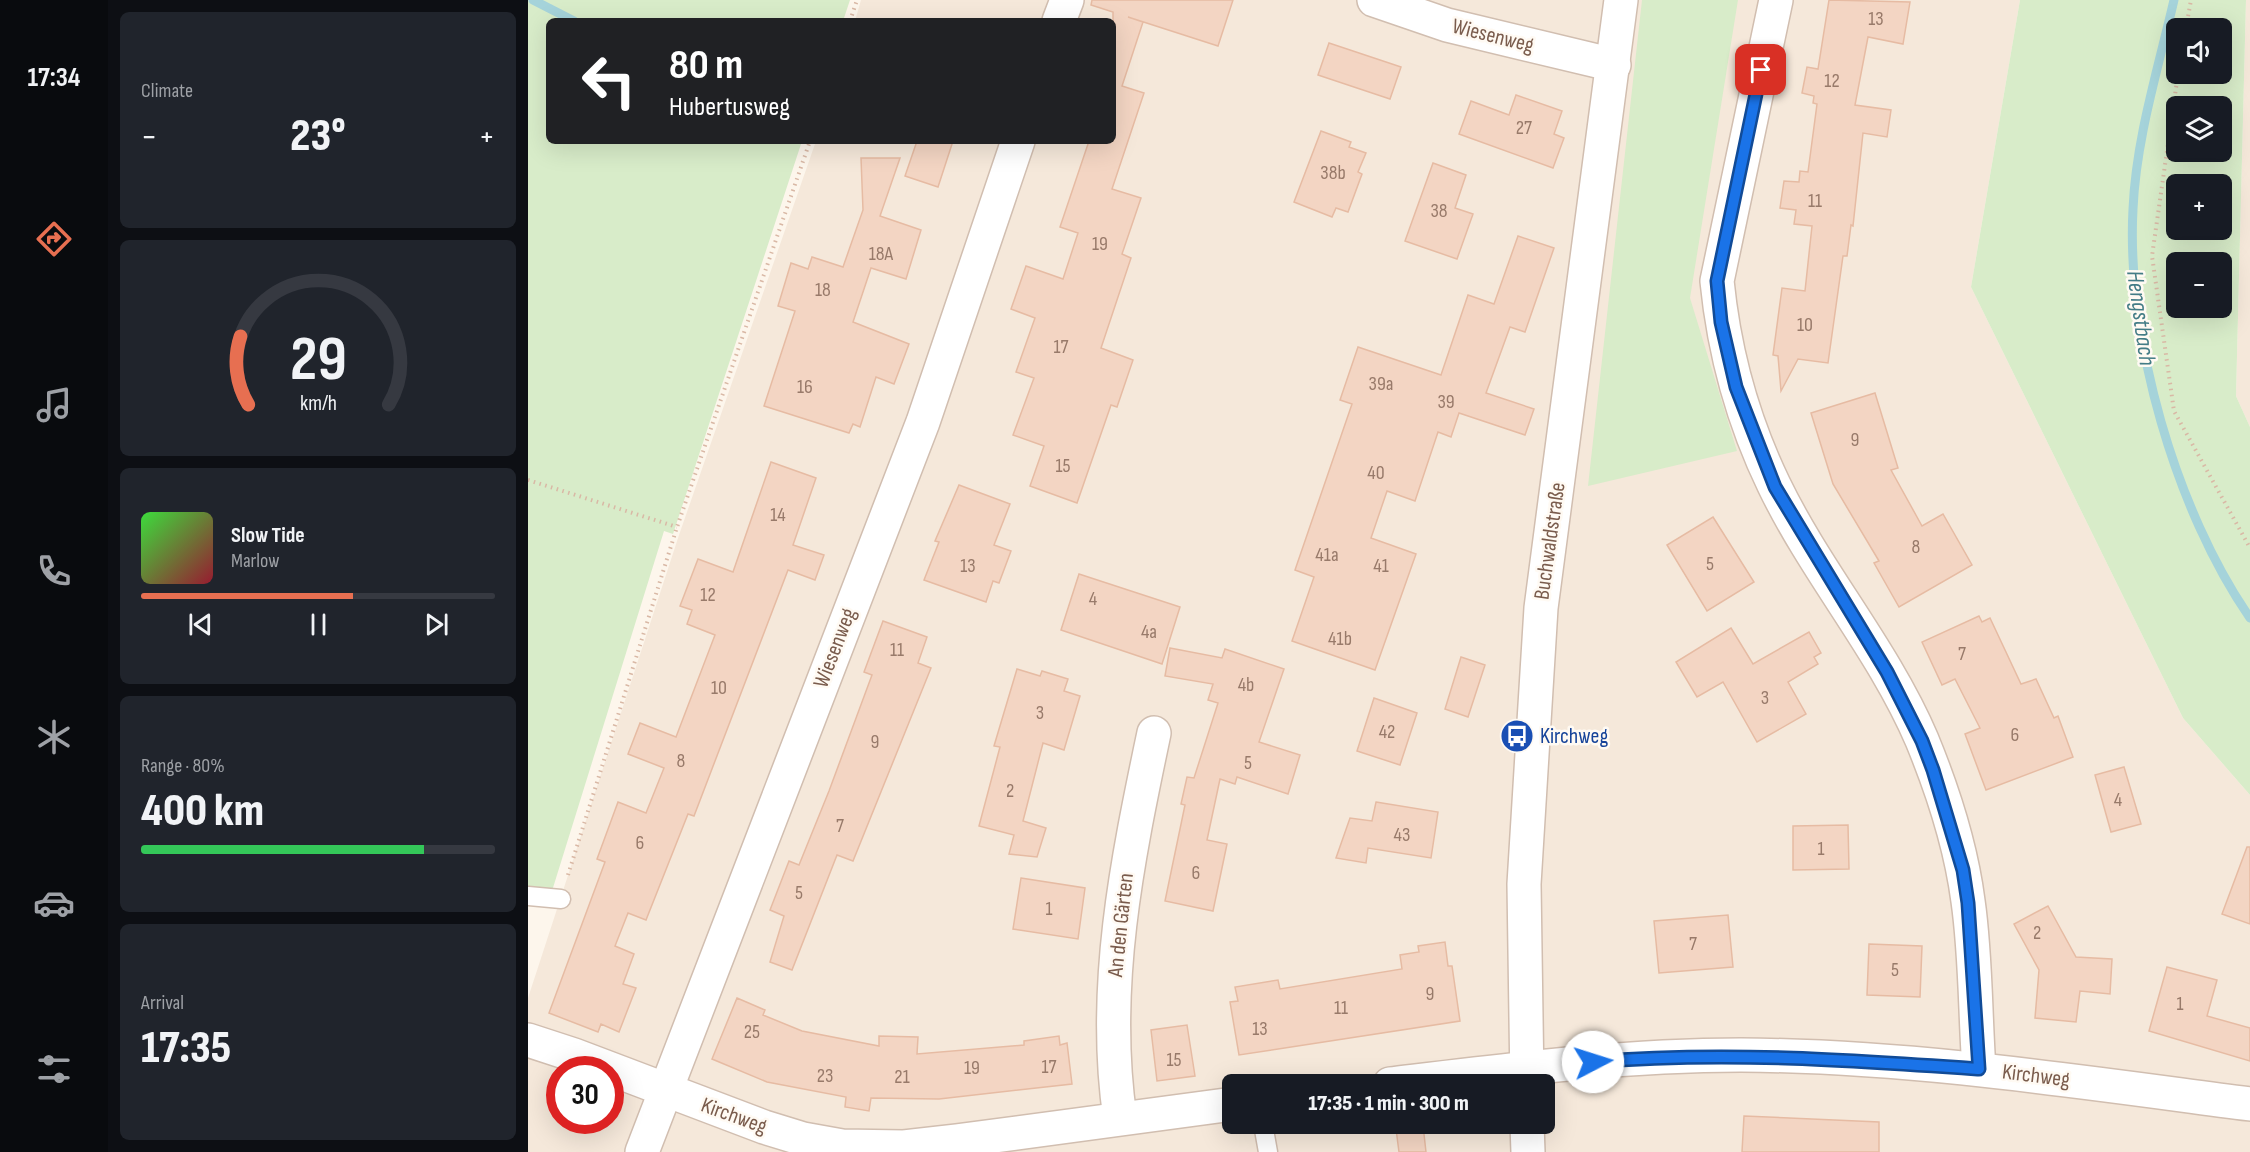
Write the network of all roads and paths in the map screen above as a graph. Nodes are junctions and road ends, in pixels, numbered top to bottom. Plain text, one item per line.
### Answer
1 (857, 0) edge
2 (1067, 0) edge
3 (1374, 0) edge
4 (1621, 0) edge
5 (1776, 0) edge
6 (2191, 0) edge
7 (851, 18) edge
8 (1060, 18) edge
9 (2188, 18) edge
10 (1614, 65) junction
11 (2177, 84) edge
12 (809, 144) edge
13 (1017, 144) edge
14 (528, 480) edge
15 (677, 528) junction
16 (2250, 548) edge
17 (1154, 734) dead end
18 (528, 896) edge
19 (561, 899) joint
20 (528, 1040) edge
21 (1979, 1069) junction
22 (1526, 1074) edge
23 (1538, 1074) edge
24 (666, 1091) junction
25 (2250, 1104) edge
26 (1222, 1105) edge
27 (1120, 1118) junction
28 (1265, 1134) edge
29 (1527, 1134) edge
30 (642, 1152) edge
31 (1268, 1152) edge
32 (1528, 1152) edge

1 - 7 path
2 - 8 street
3 - 10 street, Wiesenweg
4 - 10 street, Buchwaldstraße
5 - 21 street
6 - 9 path
10 - 22 street, Buchwaldstraße
11 - 16 path
12 - 15 path
13 - 24 street, Wiesenweg
14 - 15 path
15 - 19 path
17 - 27 street, An den Gärten
18 - 19 lane
20 - 24 street, Kirchweg
21 - 23 street, Kirchweg
21 - 25 street, Kirchweg
24 - 27 street, Kirchweg
24 - 30 street, Wiesenweg
26 - 27 street, Kirchweg
28 - 31 lane
29 - 32 street

